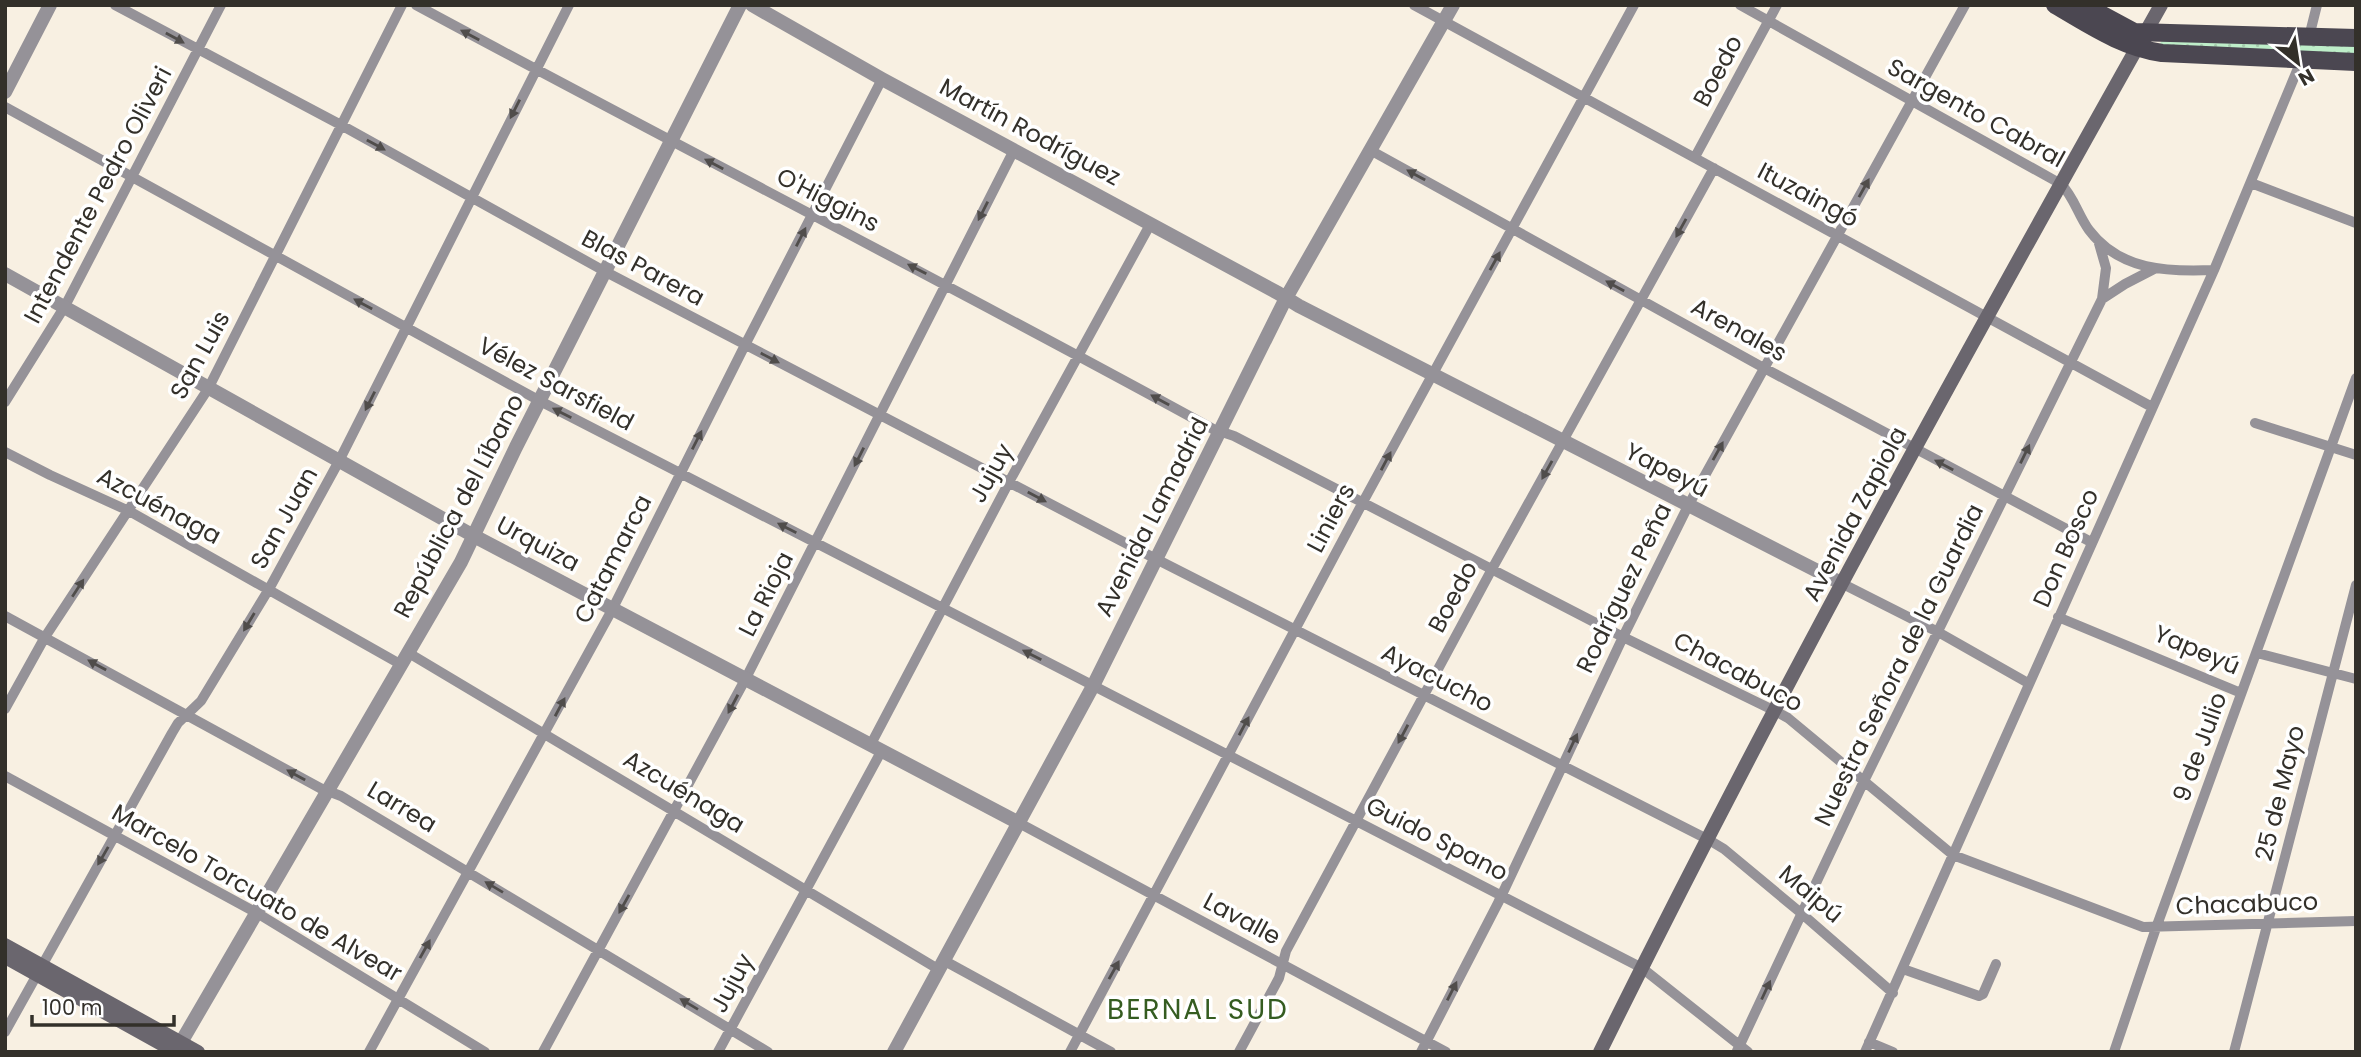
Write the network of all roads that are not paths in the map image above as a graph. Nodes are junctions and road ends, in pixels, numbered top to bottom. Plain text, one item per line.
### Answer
1 (50, 5) edge
2 (115, 5) edge
3 (222, 5) edge
4 (402, 5) edge
5 (416, 5) edge
6 (569, 5) edge
7 (740, 5) edge
8 (752, 5) edge
9 (1414, 5) edge
10 (1453, 5) edge
11 (1634, 5) edge
12 (1740, 5) edge
13 (1777, 5) edge
14 (1965, 5) edge
15 (2055, 5) edge
16 (2084, 5) edge
17 (2161, 5) edge
18 (2317, 5) edge
19 (1769, 21) junction
20 (1444, 22) junction
21 (2146, 33) junction
22 (2309, 37) junction
23 (2356, 38) edge
24 (2137, 49) junction
25 (199, 51) junction
26 (2301, 61) junction
27 (2356, 62) edge
28 (535, 70) junction
29 (882, 79) junction
30 (5, 92) edge
31 (1584, 97) junction
32 (1912, 101) junction
33 (5, 107) edge
34 (341, 125) junction
35 (672, 142) junction
36 (1014, 150) junction
37 (1370, 150) junction
38 (1695, 157) junction
39 (1714, 168) junction
40 (133, 177) junction
41 (2252, 183) junction
42 (2061, 184) junction
43 (470, 198) junction
44 (812, 216) junction
45 (1151, 223) junction
46 (2356, 223) edge
47 (1513, 229) junction
48 (1838, 235) junction
49 (2098, 240) junction
50 (277, 256) junction
51 (2154, 270) junction
52 (2214, 270) junction
53 (606, 272) junction
54 (5, 274) edge
55 (946, 284) junction
56 (1286, 298) junction
57 (2102, 299) junction
58 (1641, 300) junction
59 (65, 306) junction
60 (1988, 317) junction
61 (408, 328) junction
62 (745, 345) junction
63 (1080, 356) junction
64 (2071, 362) junction
65 (1764, 368) junction
66 (1433, 373) junction
67 (2356, 378) edge
68 (208, 389) junction
69 (540, 401) junction
70 (5, 402) edge
71 (2152, 407) junction
72 (880, 416) junction
73 (2256, 423) dead end
74 (1220, 432) junction
75 (1563, 442) junction
76 (2331, 447) junction
77 (1916, 449) junction
78 (5, 452) edge
79 (2356, 455) edge
80 (339, 461) junction
81 (680, 473) junction
82 (1009, 482) junction
83 (2004, 497) junction
84 (1363, 502) junction
85 (1688, 506) junction
86 (129, 510) junction
87 (472, 535) junction
88 (816, 542) junction
89 (2091, 542) junction
90 (1156, 559) junction
91 (1492, 569) junction
92 (1843, 584) junction
93 (2356, 585) edge
94 (268, 589) junction
95 (943, 608) junction
96 (612, 610) junction
97 (5, 616) edge
98 (2058, 617) junction
99 (1297, 629) junction
100 (1938, 632) junction
101 (45, 637) junction
102 (1623, 637) junction
103 (2257, 653) junction
104 (404, 658) junction
105 (2332, 673) junction
106 (746, 678) junction
107 (2356, 679) edge
108 (2028, 684) junction
109 (1093, 686) junction
110 (2241, 693) junction
111 (1424, 695) junction
112 (5, 709) edge
113 (1775, 710) junction
114 (186, 714) junction
115 (545, 735) junction
116 (877, 747) junction
117 (1229, 755) junction
118 (1562, 767) junction
119 (5, 776) edge
120 (1864, 781) junction
121 (329, 791) junction
122 (675, 811) junction
123 (1357, 821) junction
124 (1019, 823) junction
125 (115, 835) junction
126 (1703, 837) junction
127 (1953, 855) junction
128 (468, 871) junction
129 (806, 889) junction
130 (1502, 895) junction
131 (1154, 896) junction
132 (1801, 913) junction
133 (257, 914) junction
134 (2356, 921) edge
135 (2268, 923) junction
136 (2156, 928) junction
137 (5, 945) edge
138 (599, 950) junction
139 (5, 957) edge
140 (1282, 964) junction
141 (1996, 964) dead end
142 (941, 965) junction
143 (1642, 968) junction
144 (39, 969) junction
145 (1903, 969) junction
146 (1893, 993) junction
147 (398, 998) junction
148 (731, 1029) junction
149 (5, 1032) edge
150 (1079, 1035) junction
151 (1423, 1046) edge
152 (1867, 1047) edge
153 (177, 1049) edge
154 (1742, 1050) edge
155 (198, 1052) edge
156 (369, 1052) edge
157 (485, 1052) edge
158 (543, 1052) edge
159 (718, 1052) edge
160 (768, 1052) edge
161 (894, 1052) edge
162 (1070, 1052) edge
163 (1111, 1052) edge
164 (1240, 1052) edge
165 (1446, 1052) edge
166 (1600, 1052) edge
167 (1893, 1052) edge
168 (2114, 1052) edge
169 (2234, 1052) edge

1 - 30 street
2 -> 25 street, Blas Parera
3 - 25 street, Intendente Pedro Oliveri
4 - 34 street, San Luis
28 -> 5 street, O'Higgins
6 - 28 street, San Juan
7 - 35 street, República del Líbano
8 - 29 street, Martín Rodríguez
9 - 20 street, Ituzaingó
10 - 20 street, Avenida Lamadrid
11 - 31 street, Liniers
12 - 19 street, Sargento Cabral
13 - 19 street, Boedo
14 - 32 street, Rodríguez Peña
15 - 24 main road
16 - 21 main road
17 - 21 main road, Avenida Zapiola
18 - 22 street
19 - 32 street, Sargento Cabral
19 - 38 street, Boedo
20 - 31 street, Ituzaingó
20 - 37 street, Avenida Lamadrid
21 - 22 main road
21 - 24 main road, Avenida Zapiola
22 - 23 main road
24 - 26 main road
24 - 42 main road, Avenida Zapiola
25 - 34 street, Blas Parera
25 - 40 street, Intendente Pedro Oliveri
26 - 27 main road
26 - 41 street, Don Bosco
28 - 35 street, O'Higgins
28 -> 43 street, San Juan
29 - 36 street, Martín Rodríguez
29 - 44 street, Catamarca
31 - 38 street, Ituzaingó
31 - 47 street, Liniers
32 - 42 street, Sargento Cabral
48 -> 32 street, Rodríguez Peña
33 - 40 street, Vélez Sarsfield
34 -> 43 street, Blas Parera
34 - 50 street, San Luis
44 -> 35 street, O'Higgins
35 - 53 street, República del Líbano
36 - 45 street, Martín Rodríguez
36 -> 55 street, La Rioja
47 -> 37 street, Arenales
37 - 56 street, Avenida Lamadrid
38 - 39 street, Ituzaingó
39 - 48 street, Ituzaingó
39 -> 58 street, Boedo
40 - 50 street, Vélez Sarsfield
40 - 59 street, Intendente Pedro Oliveri
41 - 46 street
41 - 52 street, Don Bosco
42 - 49 street, Sargento Cabral
42 - 60 main road, Avenida Zapiola
43 - 53 street, Blas Parera
43 - 61 street, San Juan
55 -> 44 street, O'Higgins
62 -> 44 street, Catamarca
45 - 56 street, Martín Rodríguez
45 - 63 street, Jujuy
58 -> 47 street, Arenales
66 -> 47 street, Liniers
48 - 60 street, Ituzaingó
48 - 65 street, Rodríguez Peña
49 - 51 street, Sargento Cabral
49 - 57 street, Nuestra Señora de la Guardia
61 -> 50 street, Vélez Sarsfield
50 - 68 street, San Luis
51 - 52 street, Sargento Cabral
51 - 57 street
52 - 71 street, Don Bosco
53 - 62 street, Blas Parera
53 - 69 street, República del Líbano
54 - 59 street, Urquiza
55 - 63 street, O'Higgins
55 - 72 street, La Rioja
56 - 66 street, Yapeyú
56 - 74 street, Avenida Lamadrid
57 - 64 street, Nuestra Señora de la Guardia
58 - 65 street, Arenales
58 - 75 street, Boedo
59 - 68 street, Urquiza
59 - 70 street, Intendente Pedro Oliveri
60 - 64 street, Ituzaingó
60 - 77 main road, Avenida Zapiola
61 - 69 street, Vélez Sarsfield
61 -> 80 street, San Juan
62 -> 72 street, Blas Parera
81 -> 62 street, Catamarca
74 -> 63 street, O'Higgins
63 - 82 street, Jujuy
64 - 71 street, Ituzaingó
83 -> 64 street, Nuestra Señora de la Guardia
65 - 77 street, Arenales
85 -> 65 street, Rodríguez Peña
66 - 75 street, Yapeyú
84 -> 66 street, Liniers
67 - 76 street, 9 de Julio
68 - 80 street, Urquiza
68 - 86 street, San Luis
81 -> 69 street, Vélez Sarsfield
69 - 87 street, República del Líbano
71 - 89 street, Don Bosco
72 - 82 street, Blas Parera
72 -> 88 street, La Rioja
73 - 76 street
74 - 84 street, Chacabuco
74 - 90 street, Avenida Lamadrid
75 - 85 street, Yapeyú
75 -> 91 street, Boedo
76 - 79 street
76 - 103 street, 9 de Julio
83 -> 77 street, Arenales
77 - 92 main road, Avenida Zapiola
78 - 86 street, Azcuénaga
80 - 87 street, Urquiza
80 - 94 street, San Juan
88 -> 81 street, Vélez Sarsfield
81 - 96 street, Catamarca
82 -> 90 street, Blas Parera
82 - 95 street, Jujuy
83 - 89 street, Arenales
83 - 100 street, Nuestra Señora de la Guardia
84 - 91 street, Chacabuco
84 - 99 street, Liniers
85 - 92 street, Yapeyú
85 - 102 street, Rodríguez Peña
86 - 94 street, Azcuénaga
101 -> 86 street, San Luis
87 - 96 street, Urquiza
87 - 104 street, República del Líbano
88 - 95 street, Vélez Sarsfield
88 - 106 street, La Rioja
89 - 98 street, Don Bosco
90 - 99 street, Ayacucho
90 - 109 street, Avenida Lamadrid
91 - 102 street, Chacabuco
91 - 111 street, Boedo
92 - 100 street, Yapeyú
92 - 113 main road, Avenida Zapiola
93 - 105 street, 25 de Mayo
94 - 104 street, Azcuénaga
94 -> 114 street, San Juan
109 -> 95 street, Vélez Sarsfield
95 - 116 street, Jujuy
96 - 106 street, Urquiza
115 -> 96 street, Catamarca
97 - 101 street, Larrea
98 - 108 street, Don Bosco
98 - 110 street, Yapeyú
99 - 111 street, Ayacucho
117 -> 99 street, Liniers
100 - 108 street, Yapeyú
100 - 120 street, Nuestra Señora de la Guardia
101 - 112 street, San Luis
114 -> 101 street, Larrea
102 - 113 street, Chacabuco
118 -> 102 street, Rodríguez Peña
103 - 105 street, Yapeyú
103 - 110 street, 9 de Julio
104 - 115 street, Azcuénaga
104 - 121 street, República del Líbano
105 - 107 street, Yapeyú
105 - 135 street, 25 de Mayo
106 - 116 street, Urquiza
106 -> 122 street, La Rioja
108 - 127 street, Don Bosco
109 - 117 street, Guido Spano
109 - 124 street, Avenida Lamadrid
110 - 136 street, 9 de Julio
111 - 118 street, Ayacucho
111 -> 123 street, Boedo
113 - 120 street, Chacabuco
113 - 126 main road, Avenida Zapiola
121 -> 114 street, Larrea
114 - 125 street, San Juan
115 - 122 street, Azcuénaga
115 - 128 street, Catamarca
116 - 124 street, Urquiza
116 - 129 street, Jujuy
117 - 123 street, Guido Spano
117 - 131 street, Liniers
118 - 126 street, Ayacucho
118 - 130 street, Rodríguez Peña
119 - 125 street, Marcelo Torcuato de Alvear
120 - 127 street, Chacabuco
120 - 132 street, Nuestra Señora de la Guardia
121 - 128 street, Larrea
121 - 133 street, República del Líbano
122 - 129 street, Azcuénaga
122 -> 138 street, La Rioja
123 - 130 street, Guido Spano
123 - 140 street, Boedo
124 - 131 street, Lavalle
124 - 142 street, Avenida Lamadrid
125 - 133 street, Marcelo Torcuato de Alvear
125 -> 144 street, San Juan
126 - 132 street, Maipú
126 - 143 main road, Avenida Zapiola
127 - 136 street, Chacabuco
127 - 145 street, Don Bosco
138 -> 128 street, Larrea
147 -> 128 street, Catamarca
129 - 142 street, Azcuénaga
129 - 148 street, Jujuy
130 - 143 street, Guido Spano
151 -> 130 street, Rodríguez Peña
131 - 140 street, Lavalle
150 -> 131 street, Liniers
132 - 146 street, Maipú
154 -> 132 street, Nuestra Señora de la Guardia
133 - 147 street, Marcelo Torcuato de Alvear
133 - 153 street, República del Líbano
134 - 135 street, Chacabuco
135 - 136 street, Chacabuco
135 - 169 street, 25 de Mayo
136 - 168 street, 9 de Julio
137 - 144 main road
148 -> 138 street, Larrea
138 - 158 street, La Rioja
139 - 144 main road
140 - 151 street, Lavalle
140 - 164 street, Boedo
141 - 145 street
142 - 150 street, Azcuénaga
142 - 161 street, Avenida Lamadrid
143 - 154 street, Guido Spano
143 - 166 main road, Avenida Zapiola
144 - 149 street, San Juan
144 - 153 main road
145 - 146 street, Don Bosco
146 - 152 street, Don Bosco
147 - 156 street, Catamarca
147 - 157 street, Marcelo Torcuato de Alvear
148 - 159 street, Jujuy
148 - 160 street, Larrea
150 - 162 street, Liniers
150 - 163 street, Azcuénaga
151 - 165 street, Lavalle
152 - 167 street
153 - 155 main road

